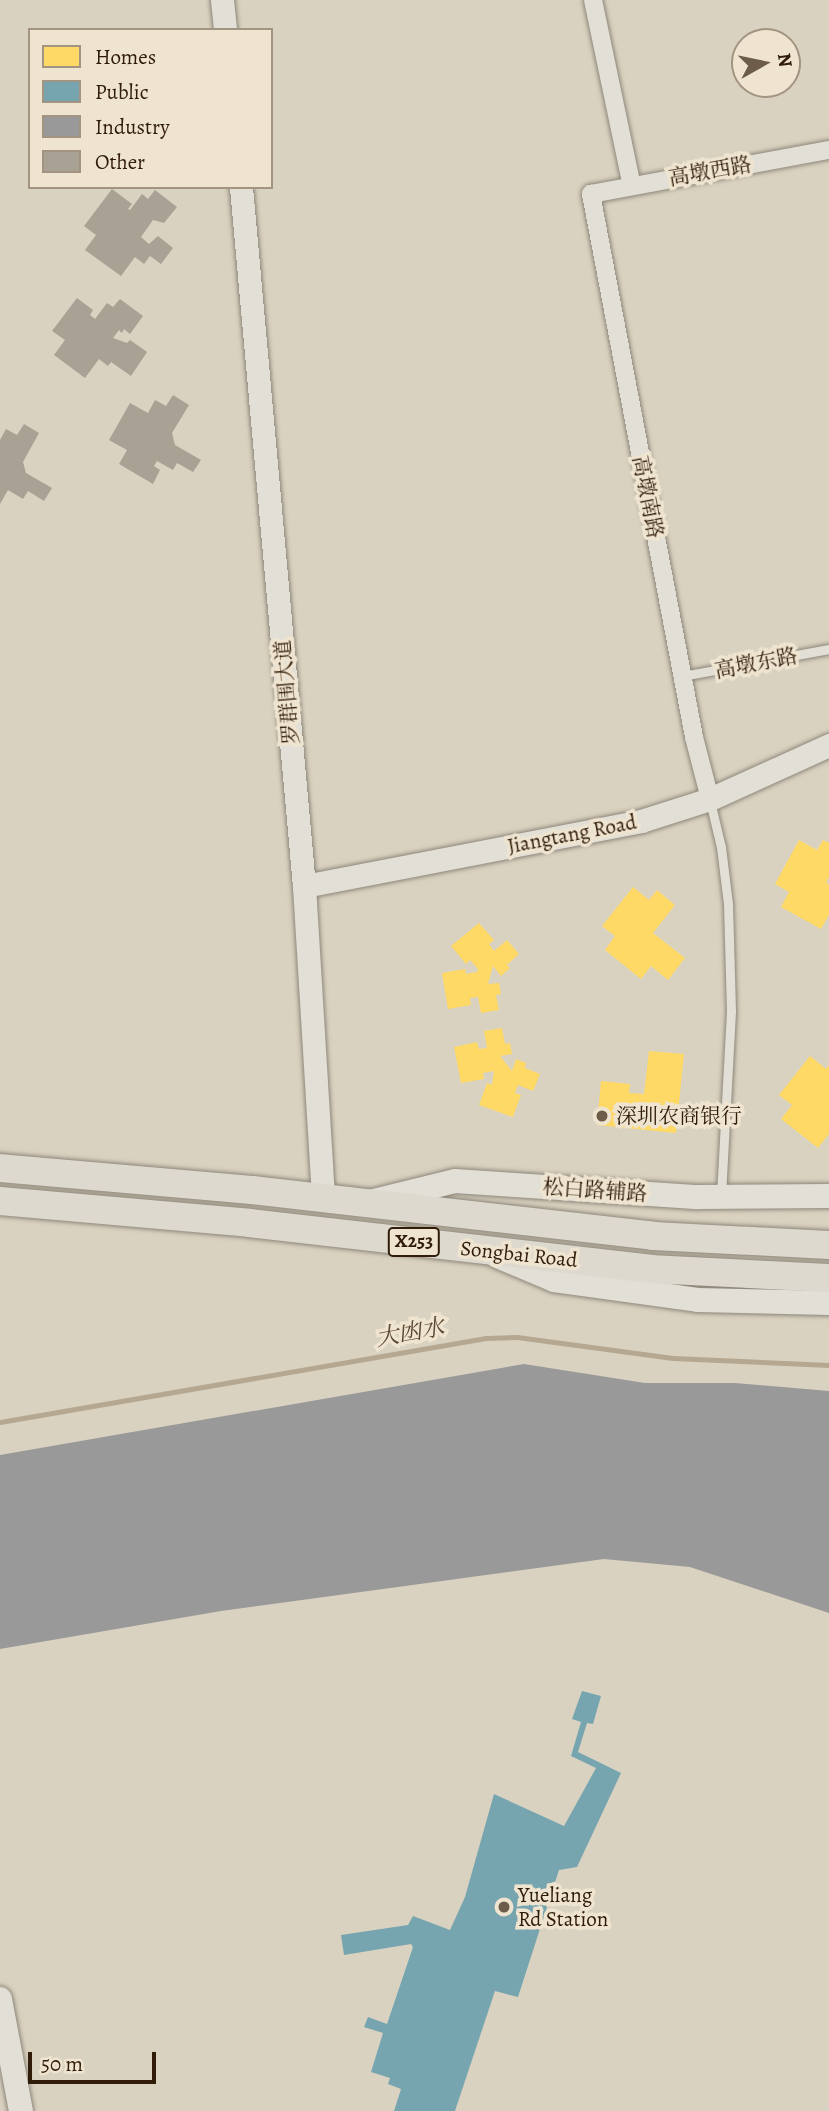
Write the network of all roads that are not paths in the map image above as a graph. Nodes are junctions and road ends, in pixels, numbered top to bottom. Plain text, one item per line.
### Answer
1 (222, 0) edge
2 (593, 0) edge
3 (225, 28) edge
4 (829, 150) edge
5 (632, 186) junction
6 (241, 189) edge
7 (591, 194) joint
8 (829, 649) edge
9 (682, 677) junction
10 (829, 744) edge
11 (710, 799) junction
12 (304, 886) junction
13 (0, 1168) edge
14 (829, 1196) edge
15 (721, 1197) junction
16 (323, 1198) junction
17 (0, 1201) edge
18 (364, 1203) junction
19 (829, 1245) edge
20 (483, 1250) junction
21 (829, 1278) edge
22 (829, 1303) edge
23 (0, 1999) edge
24 (21, 2111) edge

1 - 3 street
2 - 5 street
4 - 5 street, 高墩西路
5 - 7 street, 高墩西路
6 - 12 street, 罗群围大道
7 - 9 street, 高墩南路
8 - 9 lane, 高墩东路
9 - 11 street, 高墩南路
10 - 11 street, Jiangtang Road
11 - 12 street, Jiangtang Road
11 - 15 lane
12 - 16 street, 罗群围大道
13 - 16 main road, Songbai Road / X253
14 - 15 main road, 松白路辅路
15 - 18 main road, 松白路辅路
16 - 18 main road, Songbai Road / X253
17 - 20 main road, Songbai Road / X253
18 - 19 main road, Songbai Road / X253
20 - 21 main road, Songbai Road / X253
20 - 22 main road
23 - 24 main road

